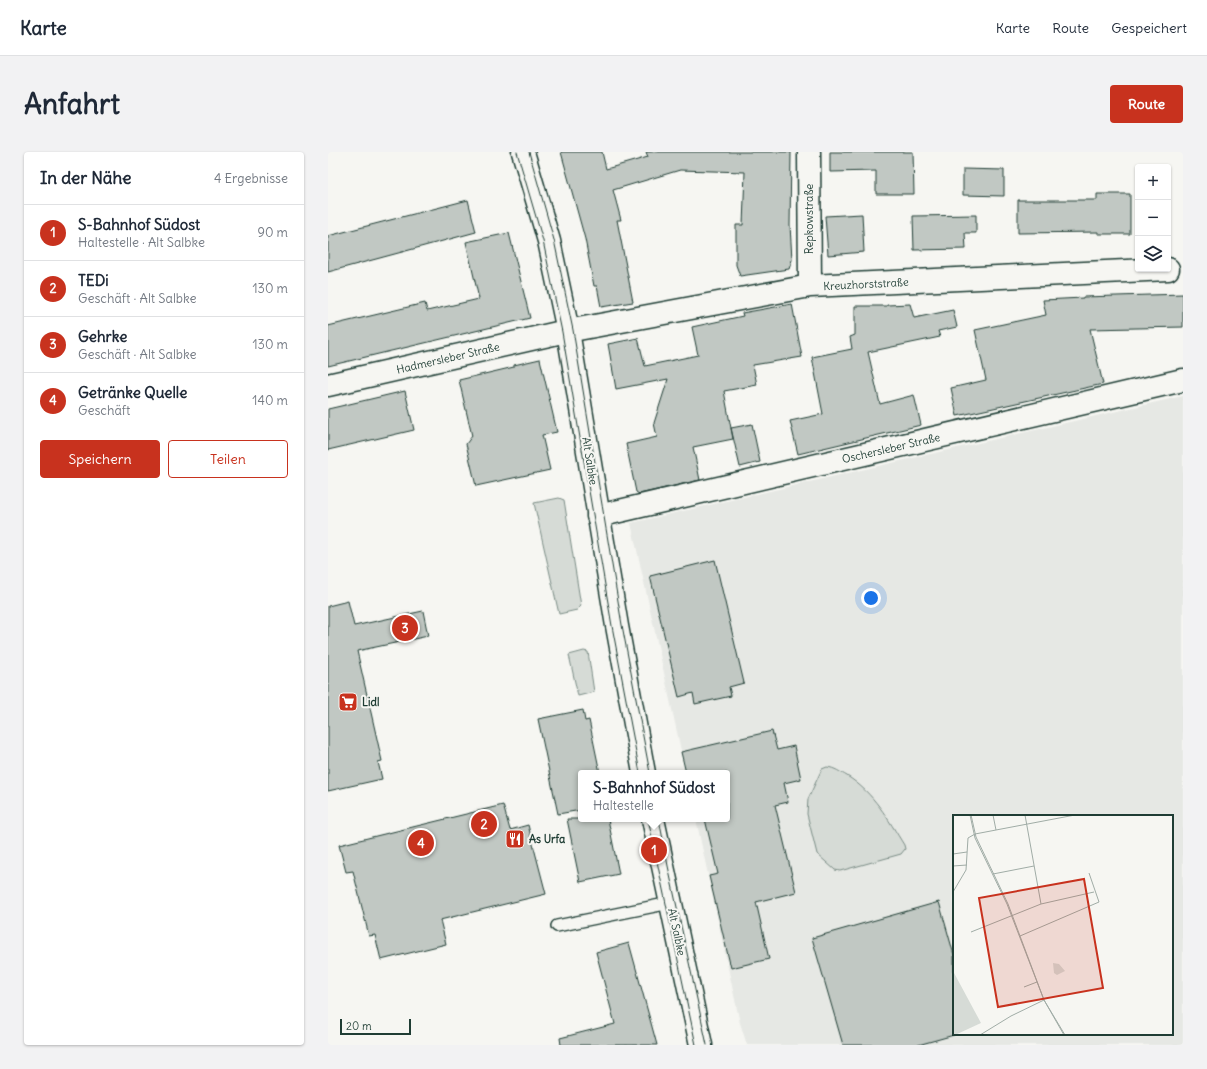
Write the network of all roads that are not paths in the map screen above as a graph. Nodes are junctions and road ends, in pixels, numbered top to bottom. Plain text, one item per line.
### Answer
1 (523, 152) edge
2 (809, 152) edge
3 (1183, 268) edge
4 (1171, 269) edge
5 (1135, 271) edge
6 (810, 286) junction
7 (568, 331) junction
8 (1183, 380) edge
9 (328, 385) edge
10 (598, 516) junction
11 (643, 770) edge
12 (654, 822) edge
13 (670, 901) junction
14 (557, 926) dead end
15 (701, 1045) edge

1 - 7 street, Alt Salbke
2 - 6 street, Repkowstraße
3 - 4 street, Kreuzhorststraße
5 - 6 street, Kreuzhorststraße
6 - 7 street, Kreuzhorststraße
7 - 9 street, Hadmersleber Straße
7 - 10 street, Alt Salbke
8 - 10 street, Oschersleber Straße
10 - 11 street, Alt Salbke
12 - 13 street, Alt Salbke
13 - 14 lane
13 - 15 street, Alt Salbke

